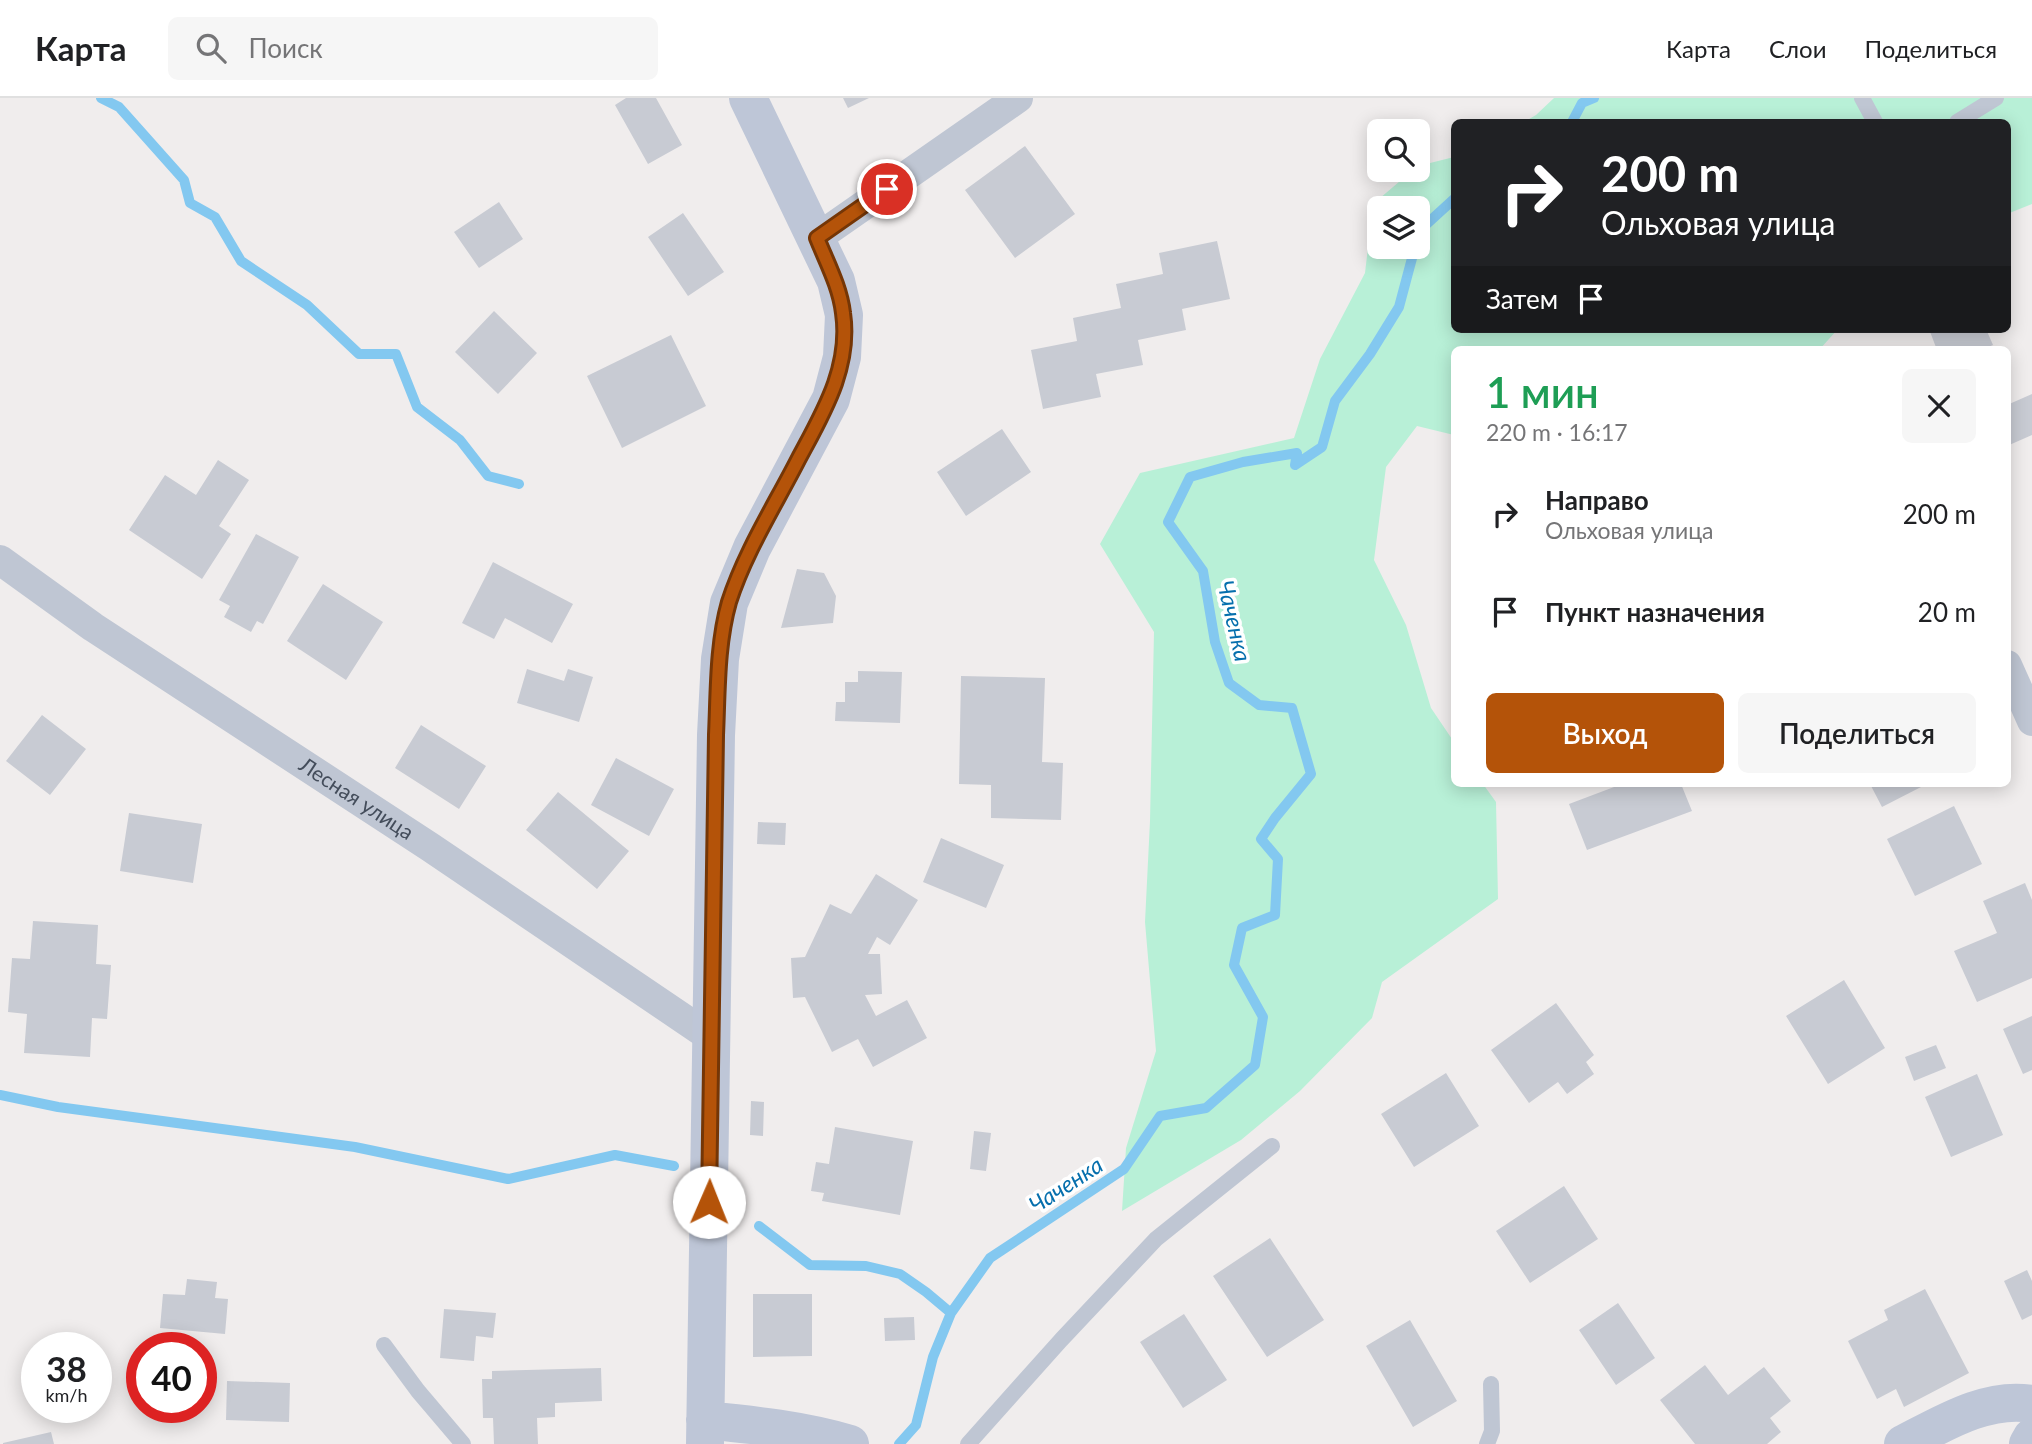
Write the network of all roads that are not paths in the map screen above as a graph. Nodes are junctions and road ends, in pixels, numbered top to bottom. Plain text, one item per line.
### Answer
1 (748, 98) edge
2 (1018, 98) edge
3 (1862, 98) edge
4 (1996, 98) edge
5 (1873, 119) edge
6 (1962, 119) edge
7 (817, 238) junction
8 (0, 560) edge
9 (2011, 674) edge
10 (2032, 720) edge
11 (712, 1038) junction
12 (1272, 1146) dead end
13 (384, 1345) dead end
14 (1491, 1384) dead end
15 (2032, 1404) edge
16 (705, 1432) edge
17 (2032, 1437) edge
18 (463, 1444) edge
19 (850, 1444) edge
20 (968, 1444) edge
21 (1487, 1444) edge
22 (1903, 1444) edge
23 (2028, 1444) edge

1 - 7 street
2 - 7 street
3 - 5 lane
4 - 6 lane
7 - 11 street
8 - 11 street, Лесная улица
9 - 10 street
11 - 16 street
12 - 20 lane
13 - 18 lane
14 - 21 lane
15 - 22 street
16 - 19 street
17 - 23 street

